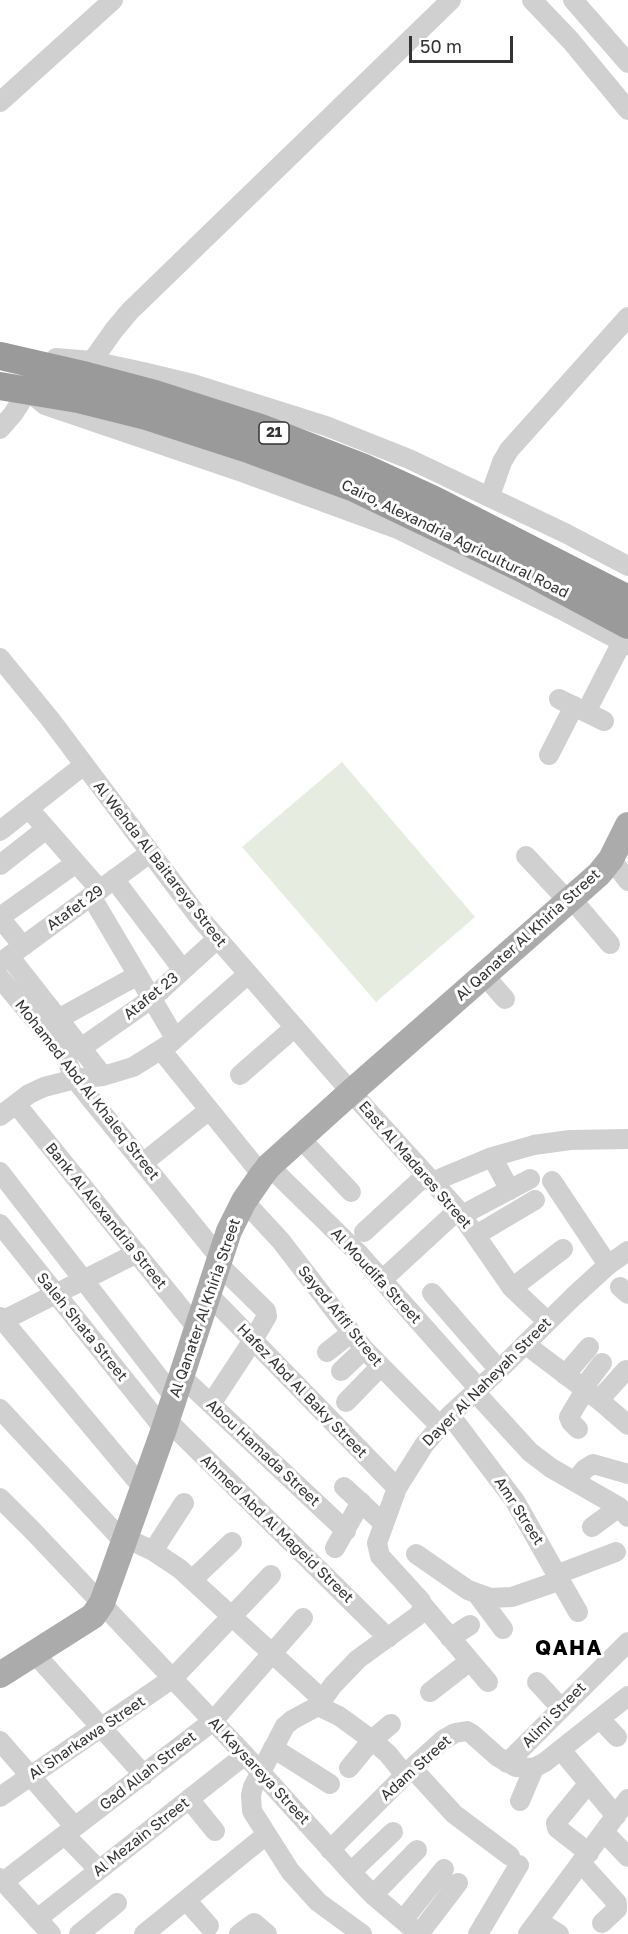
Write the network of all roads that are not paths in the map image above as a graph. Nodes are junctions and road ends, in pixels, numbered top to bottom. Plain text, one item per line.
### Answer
1 (113, 0) edge
2 (451, 0) edge
3 (532, 0) edge
4 (573, 0) edge
5 (628, 63) edge
6 (0, 102) edge
7 (628, 110) edge
8 (628, 317) edge
9 (9, 358) edge
10 (92, 361) junction
11 (0, 386) edge
12 (28, 391) junction
13 (0, 429) edge
14 (490, 496) junction
15 (528, 560) junction
16 (628, 566) edge
17 (628, 598) edge
18 (626, 637) edge
19 (0, 658) edge
20 (549, 755) dead end
21 (84, 765) junction
22 (28, 809) junction
23 (628, 825) edge
24 (46, 829) junction
25 (0, 831) edge
26 (150, 853) junction
27 (526, 856) dead end
28 (611, 859) junction
29 (76, 863) junction
30 (0, 865) edge
31 (628, 881) edge
32 (102, 888) junction
33 (569, 900) junction
34 (0, 918) edge
35 (217, 939) junction
36 (610, 944) dead end
37 (10, 955) edge
38 (183, 970) junction
39 (248, 974) junction
40 (138, 975) junction
41 (484, 975) junction
42 (0, 978) edge
43 (151, 999) junction
44 (505, 999) dead end
45 (58, 1019) junction
46 (295, 1027) junction
47 (168, 1044) junction
48 (81, 1048) junction
49 (240, 1074) dead end
50 (103, 1076) junction
51 (75, 1079) junction
52 (351, 1092) junction
53 (16, 1104) junction
54 (209, 1110) junction
55 (0, 1116) edge
56 (300, 1138) junction
57 (628, 1140) edge
58 (492, 1157) junction
59 (143, 1163) junction
60 (265, 1171) junction
61 (0, 1172) edge
62 (429, 1178) junction
63 (530, 1179) dead end
64 (552, 1181) dead end
65 (510, 1190) junction
66 (351, 1191) dead end
67 (535, 1200) dead end
68 (244, 1201) junction
69 (460, 1212) junction
70 (0, 1224) edge
71 (364, 1232) dead end
72 (476, 1235) junction
73 (563, 1250) dead end
74 (136, 1253) junction
75 (621, 1259) edge
76 (219, 1261) junction
77 (83, 1279) junction
78 (382, 1280) junction
79 (512, 1288) junction
80 (55, 1293) junction
81 (432, 1293) dead end
82 (208, 1294) junction
83 (1, 1320) edge
84 (547, 1321) junction
85 (196, 1328) junction
86 (351, 1333) junction
87 (254, 1340) junction
88 (525, 1344) junction
89 (589, 1347) dead end
90 (364, 1349) junction
91 (327, 1352) dead end
92 (602, 1363) dead end
93 (380, 1367) junction
94 (500, 1370) junction
95 (626, 1370) dead end
96 (341, 1371) dead end
97 (565, 1375) junction
98 (477, 1391) junction
99 (589, 1393) junction
100 (346, 1402) dead end
101 (211, 1404) junction
102 (171, 1405) junction
103 (0, 1410) edge
104 (445, 1421) junction
105 (628, 1425) edge
106 (578, 1429) dead end
107 (628, 1474) edge
108 (575, 1481) junction
109 (344, 1487) dead end
110 (143, 1488) junction
111 (397, 1488) junction
112 (0, 1498) edge
113 (360, 1502) junction
114 (184, 1503) dead end
115 (623, 1512) edge
116 (383, 1523) junction
117 (592, 1527) dead end
118 (346, 1531) junction
119 (125, 1540) junction
120 (232, 1542) dead end
121 (335, 1548) dead end
122 (153, 1551) junction
123 (616, 1551) dead end
124 (416, 1554) dead end
125 (432, 1566) junction
126 (271, 1575) dead end
127 (559, 1577) junction
128 (192, 1580) junction
129 (408, 1586) junction
130 (477, 1594) junction
131 (102, 1604) junction
132 (422, 1605) junction
133 (578, 1612) dead end
134 (232, 1617) junction
135 (303, 1618) dead end
136 (470, 1625) dead end
137 (503, 1629) dead end
138 (388, 1638) junction
139 (450, 1638) junction
140 (628, 1642) edge
141 (35, 1654) junction
142 (272, 1654) junction
143 (470, 1661) junction
144 (0, 1675) edge
145 (173, 1678) junction
146 (488, 1682) dead end
147 (537, 1682) dead end
148 (430, 1692) dead end
149 (628, 1696) edge
150 (321, 1703) junction
151 (561, 1708) junction
152 (600, 1720) junction
153 (213, 1721) junction
154 (391, 1724) dead end
155 (102, 1728) junction
156 (617, 1737) dead end
157 (372, 1740) junction
158 (0, 1741) edge
159 (273, 1748) junction
160 (561, 1750) junction
161 (245, 1755) junction
162 (507, 1763) junction
163 (349, 1768) dead end
164 (534, 1768) junction
165 (261, 1772) junction
166 (409, 1772) junction
167 (144, 1775) junction
168 (31, 1776) junction
169 (330, 1784) dead end
170 (588, 1784) junction
171 (0, 1797) edge
172 (189, 1799) junction
173 (628, 1799) edge
174 (520, 1801) dead end
175 (610, 1824) junction
176 (70, 1831) junction
177 (215, 1831) dead end
178 (393, 1832) dead end
179 (266, 1835) junction
180 (330, 1850) junction
181 (417, 1850) dead end
182 (628, 1857) edge
183 (585, 1858) junction
184 (99, 1870) junction
185 (351, 1872) junction
186 (451, 1876) dead end
187 (2, 1880) edge
188 (373, 1894) junction
189 (186, 1900) junction
190 (117, 1903) dead end
191 (37, 1918) junction
192 (602, 1923) dead end
193 (209, 1926) dead end
194 (533, 1927) edge
195 (412, 1930) edge
196 (353, 1932) edge
197 (51, 1934) edge
198 (79, 1934) edge
199 (144, 1934) edge
200 (239, 1934) edge
201 (267, 1934) edge
202 (478, 1934) edge
203 (559, 1934) edge

1 - 6 street
2 - 10 street
3 - 7 street
4 - 5 street
8 - 14 street
9 - 10 street
9 - 15 highway, Cairo, Alexandria Agricultural Road / 21
10 - 14 street
11 - 12 highway, Cairo, Alexandria Agricultural Road / 21
12 - 13 street
12 - 15 highway, Cairo, Alexandria Agricultural Road / 21
12 - 18 street
14 - 16 street
15 - 17 highway, Cairo, Alexandria Agricultural Road / 21
15 - 18 highway, Cairo, Alexandria Agricultural Road / 21
18 - 20 street
19 - 21 street, Al Wehda Al Baitareya Street
21 - 22 street
21 - 26 street, Al Wehda Al Baitareya Street
22 - 24 street
22 - 25 street
23 - 28 main road, Al Qanater Al Khiria Street
24 - 29 street
24 - 30 street
26 - 32 street, Atafet 29
26 - 35 street, Al Wehda Al Baitareya Street
27 - 33 street
28 - 31 street
28 - 33 main road, Al Qanater Al Khiria Street
29 - 32 street
29 - 34 street
32 - 37 street, Atafet 29
32 - 38 street
32 - 40 street, Al Moudifa Street
33 - 36 street
33 - 41 main road, Al Qanater Al Khiria Street
34 - 37 street
35 - 38 street, Atafet 23
35 - 39 street, Al Wehda Al Baitareya Street
37 - 45 street
38 - 43 street, Atafet 23
39 - 46 street, Al Wehda Al Baitareya Street
39 - 47 street
40 - 43 street, Al Moudifa Street
40 - 45 street
41 - 44 street
41 - 52 main road, Al Qanater Al Khiria Street
42 - 51 street, Mohamed Abd Al Khaleq Street
43 - 47 street, Al Moudifa Street
43 - 48 street, Atafet 23
45 - 48 street
46 - 49 street
46 - 52 street, Al Wehda Al Baitareya Street
47 - 50 street
47 - 54 street, Al Moudifa Street
48 - 50 street
50 - 51 street
51 - 53 street
51 - 59 street, Mohamed Abd Al Khaleq Street
52 - 56 main road, Al Qanater Al Khiria Street
52 - 62 street, East Al Madares Street
53 - 55 street
53 - 74 street, Bank Al Alexandria Street
54 - 59 street
54 - 60 street, Al Moudifa Street
56 - 60 main road, Al Qanater Al Khiria Street
56 - 66 street
57 - 58 street
58 - 62 street
58 - 65 street
59 - 76 street, Mohamed Abd Al Khaleq Street
60 - 68 main road, Al Qanater Al Khiria Street
60 - 78 street, Al Moudifa Street
61 - 77 street
62 - 69 street, East Al Madares Street
62 - 71 street
63 - 65 street
64 - 75 street
65 - 69 street
67 - 72 street
68 - 76 main road, Al Qanater Al Khiria Street
68 - 86 street, Sayed Afifi Street
69 - 72 street, East Al Madares Street
69 - 78 street
70 - 80 street, Saleh Shata Street
72 - 79 street, East Al Madares Street
73 - 79 street
74 - 77 street
74 - 85 street, Bank Al Alexandria Street
75 - 84 street, Dayer Al Naheyah Street
76 - 82 main road, Al Qanater Al Khiria Street
76 - 87 street, Mohamed Abd Al Khaleq Street
77 - 80 street
77 - 102 street
78 - 98 street, Al Moudifa Street
79 - 84 street, East Al Madares Street
80 - 83 street
80 - 102 street, Saleh Shata Street
81 - 94 street
82 - 85 main road, Al Qanater Al Khiria Street
82 - 87 street, Hafez Abd Al Baky Street
83 - 110 street
84 - 88 street, Dayer Al Naheyah Street
85 - 102 main road, Al Qanater Al Khiria Street
86 - 90 street, Sayed Afifi Street
86 - 91 street
87 - 101 street
87 - 111 street, Hafez Abd Al Baky Street
88 - 94 street, Dayer Al Naheyah Street
88 - 97 street
89 - 97 street
90 - 93 street, Sayed Afifi Street
90 - 96 street
92 - 99 street
93 - 100 street
93 - 104 street, Sayed Afifi Street
94 - 98 street, Dayer Al Naheyah Street
95 - 99 street
97 - 99 street
98 - 104 street, Dayer Al Naheyah Street
98 - 108 street, Al Moudifa Street
99 - 105 street
99 - 106 street
101 - 102 street, Abou Hamada Street
101 - 118 street, Abou Hamada Street
102 - 110 main road, Al Qanater Al Khiria Street
102 - 138 street, Ahmed Abd Al Mageid Street
103 - 119 street
104 - 111 street, Dayer Al Naheyah Street
104 - 127 street, Amr Street
107 - 108 street
108 - 115 street, Al Moudifa Street
109 - 113 street
110 - 119 main road, Al Qanater Al Khiria Street
111 - 116 street, Dayer Al Naheyah Street
112 - 131 street, Al Kaysareya Street
113 - 116 street
113 - 118 street
114 - 122 street
115 - 117 street
116 - 129 street, Dayer Al Naheyah Street
118 - 121 street
119 - 122 street
119 - 131 main road, Al Qanater Al Khiria Street
120 - 128 street
122 - 128 street
123 - 127 street
124 - 125 street
125 - 129 street
125 - 130 street
126 - 134 street, Al Sharkawa Street
127 - 130 street
127 - 133 street, Amr Street
128 - 134 street
129 - 132 street, Dayer Al Naheyah Street
130 - 137 street
131 - 141 main road, Al Qanater Al Khiria Street
131 - 145 street, Al Kaysareya Street
132 - 138 street
132 - 139 street, Dayer Al Naheyah Street
134 - 142 street
134 - 145 street, Al Sharkawa Street
135 - 142 street, Gad Allah Street
136 - 139 street
138 - 150 street
139 - 143 street, Dayer Al Naheyah Street
140 - 151 street, Alimi Street
141 - 144 main road, Al Qanater Al Khiria Street
141 - 155 street
142 - 150 street
142 - 153 street, Gad Allah Street
143 - 146 street, Dayer Al Naheyah Street
143 - 148 street
145 - 153 street, Al Kaysareya Street
145 - 155 street, Al Sharkawa Street
147 - 151 street
149 - 152 street
150 - 157 street
150 - 159 street
151 - 162 street, Alimi Street
152 - 156 street
152 - 160 street
153 - 161 street, Al Kaysareya Street
153 - 167 street, Gad Allah Street
154 - 157 street
155 - 167 street
155 - 168 street, Al Sharkawa Street
157 - 163 street
157 - 166 street
158 - 168 street
159 - 165 street
159 - 169 street
160 - 164 street
160 - 170 street
161 - 165 street, Al Kaysareya Street
161 - 172 street, Al Mezain Street
162 - 164 street, Adam Street
162 - 166 street, Adam Street
164 - 174 street
165 - 179 street
165 - 180 street, Al Kaysareya Street
166 - 180 street, Adam Street
166 - 202 street
167 - 176 street, Gad Allah Street
168 - 171 street, Al Sharkawa Street
168 - 176 street
170 - 175 street
170 - 183 street
172 - 177 street
172 - 184 street, Al Mezain Street
173 - 175 street
175 - 182 street
175 - 183 street
176 - 184 street
176 - 187 street, Gad Allah Street
178 - 185 street
179 - 189 street
179 - 196 street
180 - 185 street, Al Kaysareya Street
181 - 188 street
183 - 192 street
183 - 194 street
184 - 191 street, Al Mezain Street
185 - 188 street, Al Kaysareya Street
186 - 195 street
187 - 191 street
188 - 195 street, Al Kaysareya Street
189 - 193 street
189 - 199 street
190 - 198 street
191 - 197 street
194 - 203 street
200 - 201 street

